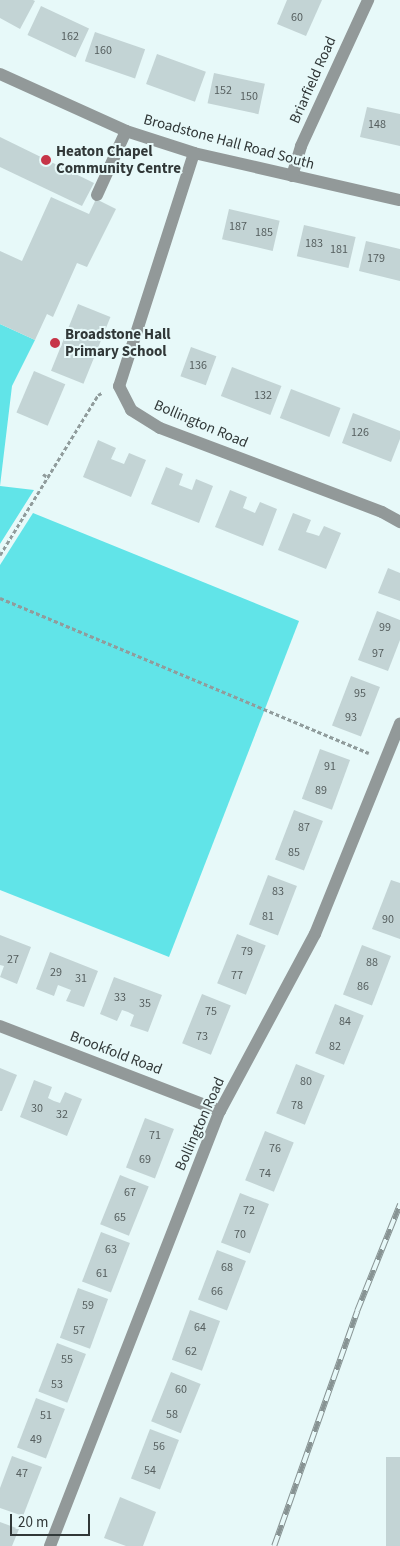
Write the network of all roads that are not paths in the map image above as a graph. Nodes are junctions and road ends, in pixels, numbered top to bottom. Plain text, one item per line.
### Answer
1 (368, 0) edge
2 (0, 74) edge
3 (126, 131) junction
4 (194, 152) junction
5 (292, 176) junction
6 (98, 194) dead end
7 (400, 200) edge
8 (400, 522) edge
9 (400, 724) edge
10 (0, 1026) edge
11 (220, 1111) junction
12 (50, 1546) edge

1 - 5 street, Briarfield Road
2 - 3 street, Broadstone Hall Road South
3 - 4 street, Broadstone Hall Road South
3 - 6 street
4 - 5 street, Broadstone Hall Road South
4 - 8 street, Bollington Road
5 - 7 street, Broadstone Hall Road South
9 - 11 street, Bollington Road
10 - 11 street, Brookfold Road
11 - 12 street, Bollington Road

